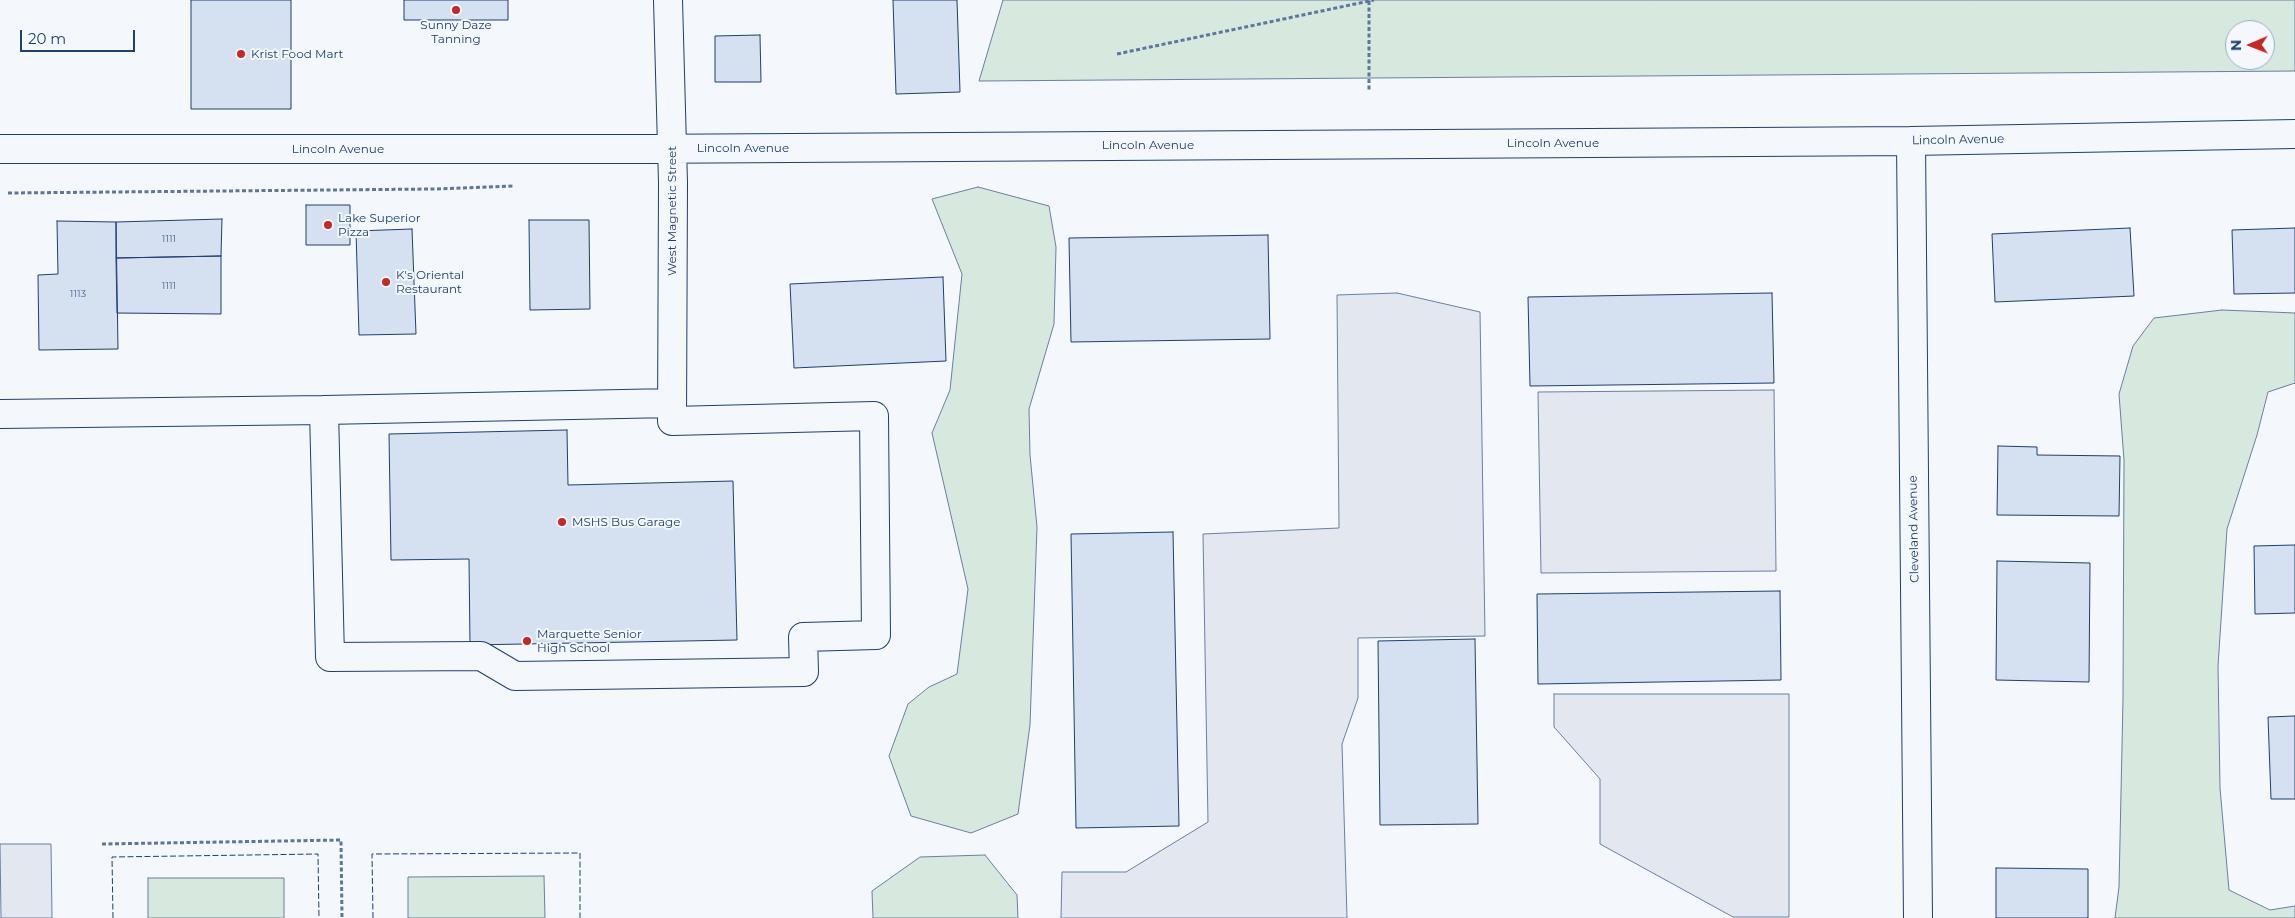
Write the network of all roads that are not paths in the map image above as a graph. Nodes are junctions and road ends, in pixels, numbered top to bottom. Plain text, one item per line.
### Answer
1 (668, 0) edge
2 (2295, 134) edge
3 (1911, 141) junction
4 (672, 148) junction
5 (0, 149) edge
6 (324, 410) junction
7 (672, 412) junction
8 (0, 414) edge
9 (1918, 918) edge

1 - 4 street, West Magnetic Street
2 - 3 street, Lincoln Avenue
3 - 4 street, Lincoln Avenue
3 - 9 street, Cleveland Avenue
4 - 5 street, Lincoln Avenue
4 - 7 street, West Magnetic Street
6 - 7 street
6 - 7 street
6 - 8 street

